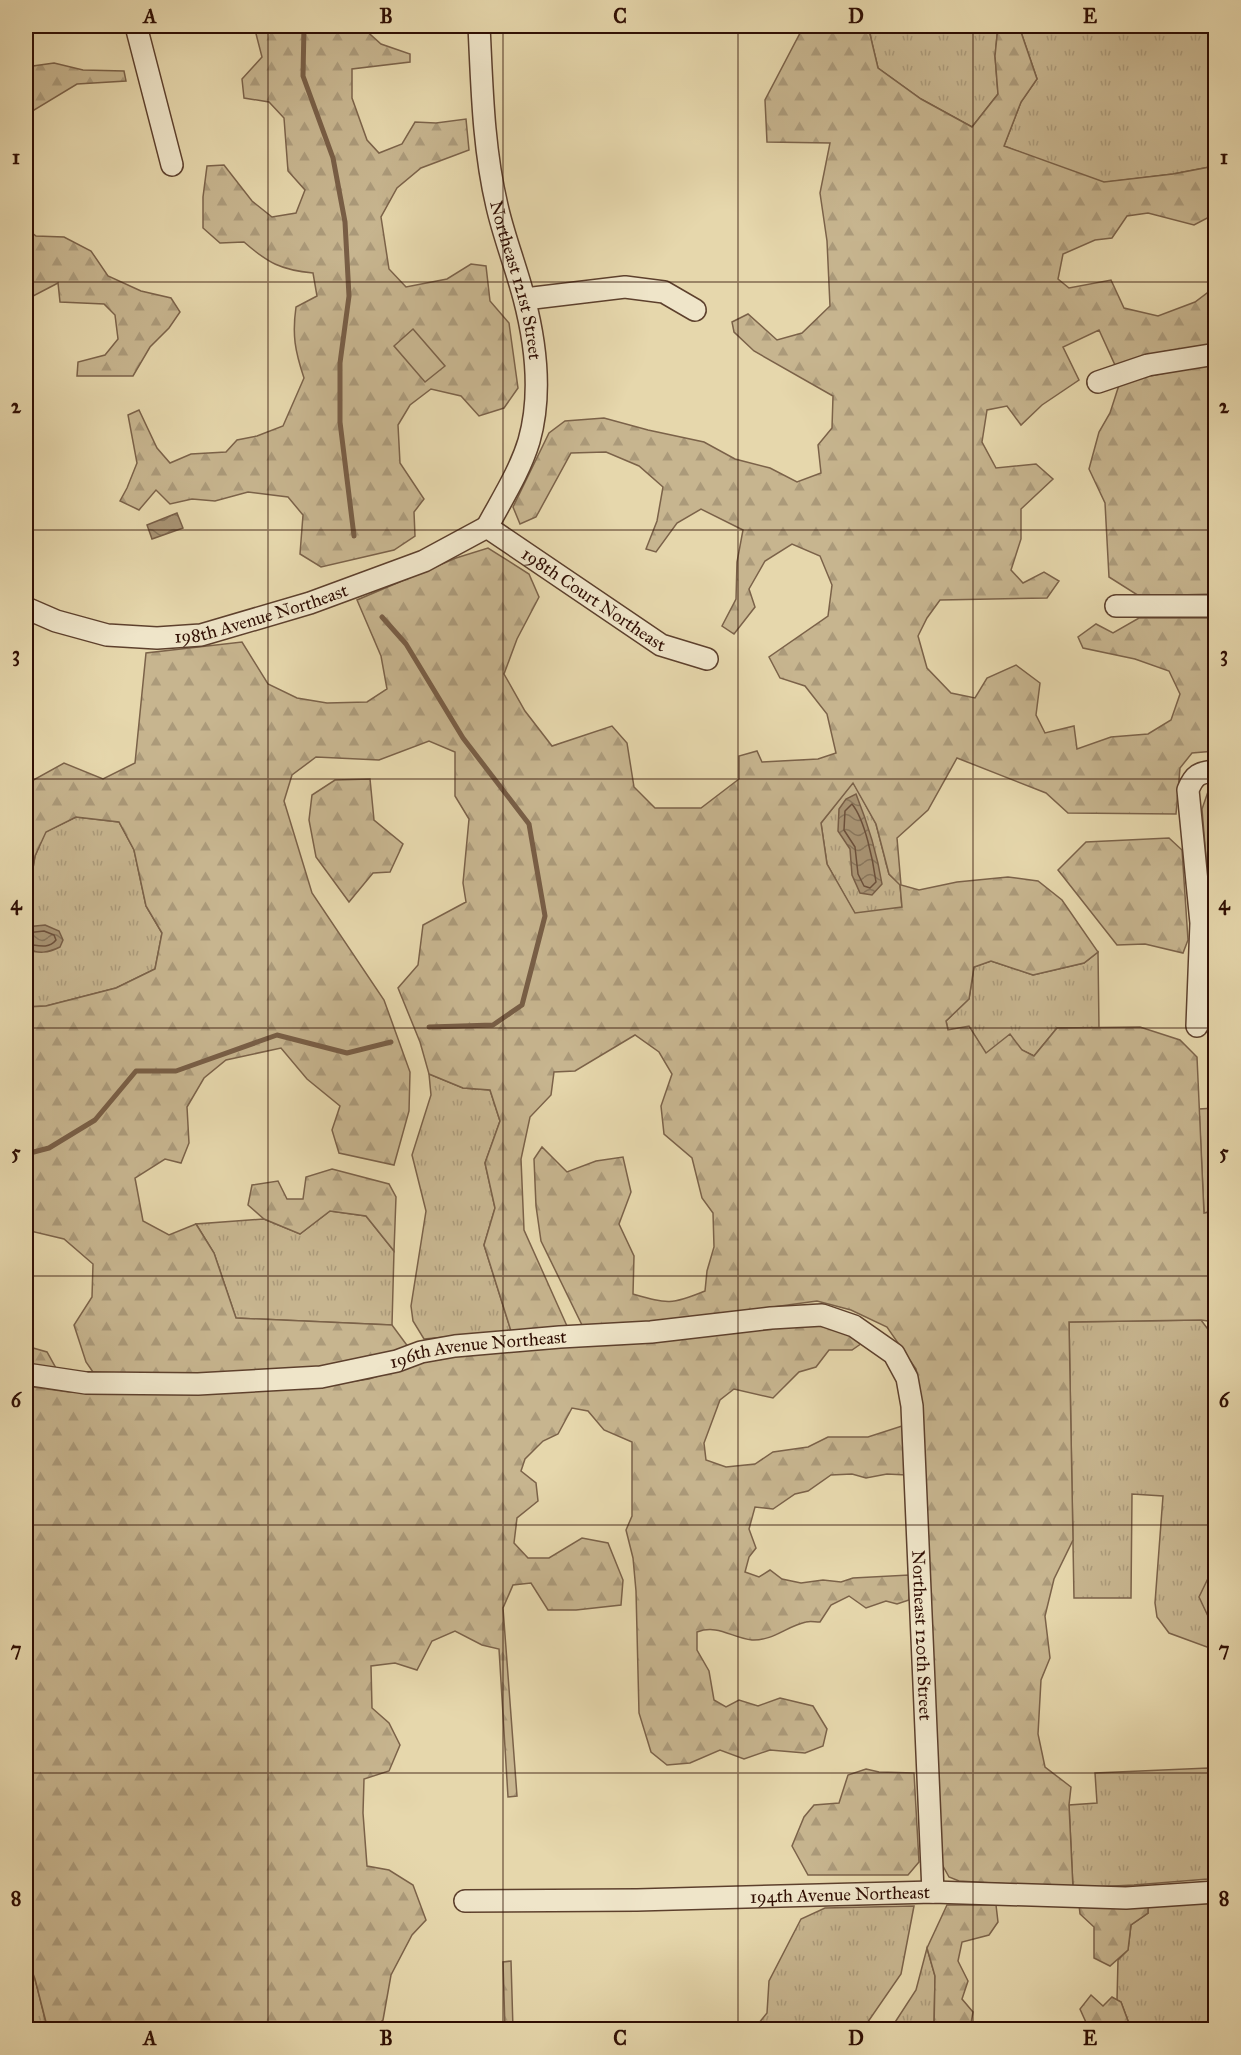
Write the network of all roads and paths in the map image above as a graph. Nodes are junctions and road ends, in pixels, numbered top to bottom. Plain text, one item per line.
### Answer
1 (136, 26) edge
2 (479, 26) edge
3 (172, 165) dead end
4 (525, 299) junction
5 (695, 310) dead end
6 (1215, 354) edge
7 (1098, 382) dead end
8 (487, 526) junction
9 (1116, 606) dead end
10 (1215, 606) edge
11 (26, 608) edge
12 (707, 659) dead end
13 (1215, 771) edge
14 (1197, 1026) dead end
15 (26, 1374) edge
16 (907, 1378) joint
17 (933, 1892) junction
18 (1215, 1892) edge
19 (465, 1901) dead end

1 - 3 street
2 - 4 street, Northeast 121st Street
4 - 5 street
4 - 8 street, Northeast 121st Street
6 - 7 street
8 - 11 street, 198th Avenue Northeast
8 - 12 street, 198th Court Northeast
9 - 10 street
13 - 14 street
15 - 16 street, 196th Avenue Northeast
16 - 17 street, Northeast 120th Street
17 - 18 street, 194th Avenue Northeast
17 - 19 street, 194th Avenue Northeast

